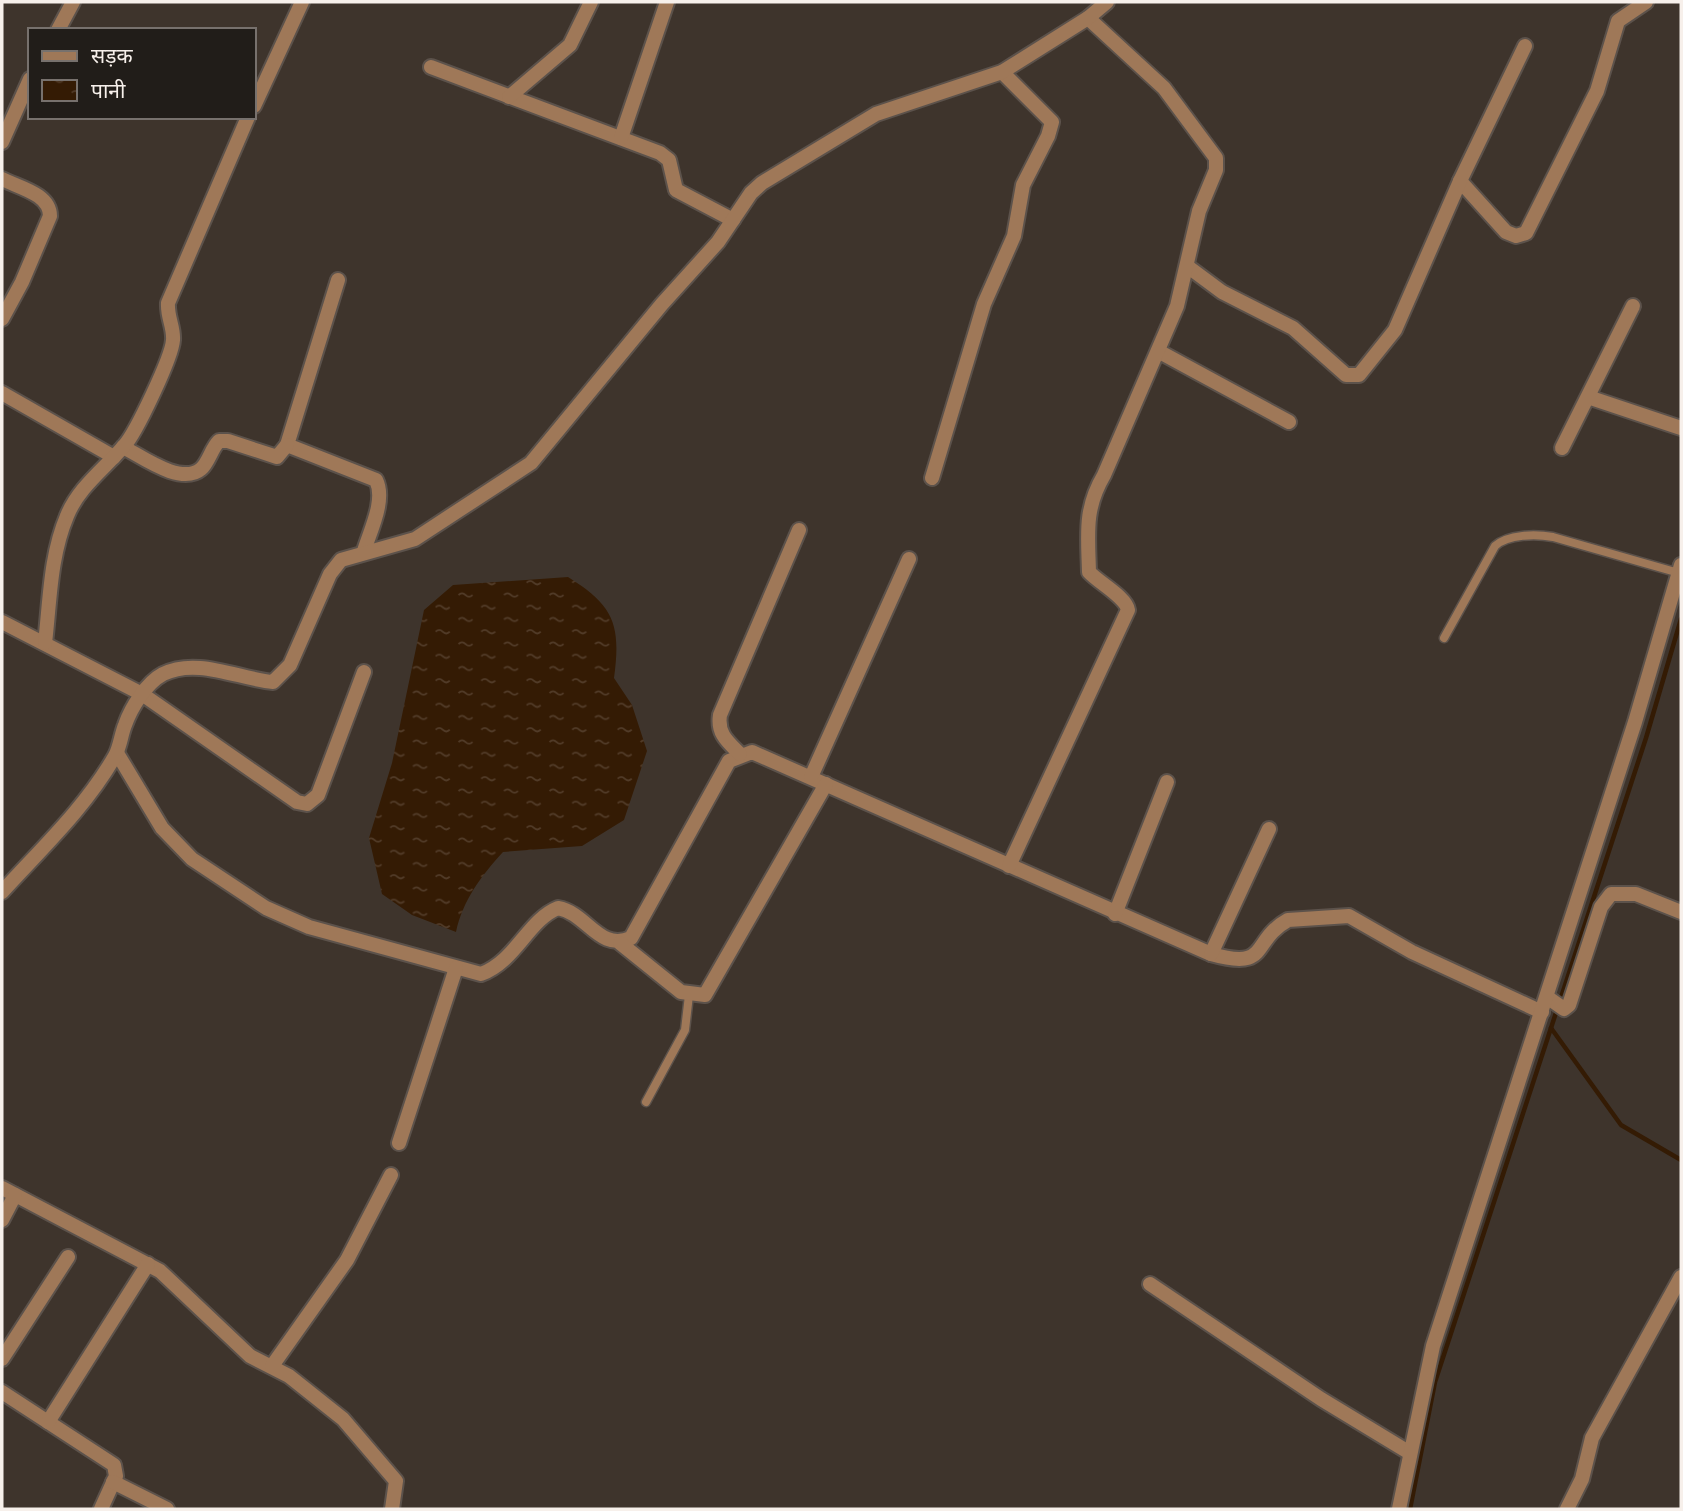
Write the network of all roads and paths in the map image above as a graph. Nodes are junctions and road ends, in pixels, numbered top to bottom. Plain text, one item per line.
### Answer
1 (74, 2) edge
2 (302, 2) edge
3 (591, 2) edge
4 (667, 2) edge
5 (1107, 2) edge
6 (1646, 2) edge
7 (1088, 18) junction
8 (59, 28) edge
9 (1525, 46) dead end
10 (431, 67) dead end
11 (1002, 72) junction
12 (28, 84) edge
13 (509, 97) junction
14 (256, 102) edge
15 (247, 119) edge
16 (621, 138) junction
17 (2, 142) edge
18 (2, 179) edge
19 (1460, 181) junction
20 (726, 231) junction
21 (1187, 267) junction
22 (338, 280) dead end
23 (1633, 306) dead end
24 (2, 319) edge
25 (1158, 351) junction
26 (2, 393) edge
27 (1588, 397) junction
28 (1289, 422) dead end
29 (1681, 428) edge
30 (287, 445) junction
31 (1562, 448) dead end
32 (119, 452) junction
33 (932, 478) dead end
34 (799, 530) dead end
35 (365, 551) junction
36 (909, 559) dead end
37 (1680, 569) edge
38 (2, 622) edge
39 (1444, 638) dead end
40 (46, 643) junction
41 (364, 673) dead end
42 (142, 694) junction
43 (117, 753) junction
44 (740, 754) junction
45 (811, 777) junction
46 (1167, 782) dead end
47 (826, 784) junction
48 (1269, 829) dead end
49 (1009, 866) junction
50 (2, 892) edge
51 (1681, 912) edge
52 (1115, 914) junction
53 (620, 943) junction
54 (1211, 954) junction
55 (456, 968) junction
56 (689, 995) junction
57 (1552, 1005) junction
58 (646, 1102) dead end
59 (399, 1143) dead end
60 (391, 1175) dead end
61 (8, 1192) edge
62 (2, 1220) edge
63 (68, 1257) dead end
64 (148, 1264) junction
65 (1681, 1277) edge
66 (1150, 1284) dead end
67 (2, 1359) edge
68 (272, 1366) junction
69 (2, 1392) edge
70 (48, 1422) junction
71 (1410, 1453) junction
72 (113, 1482) junction
73 (101, 1509) edge
74 (167, 1509) edge
75 (392, 1509) edge
76 (1399, 1509) edge
77 (1567, 1509) edge

1 - 8 street
2 - 14 street
3 - 13 street
4 - 16 street
5 - 7 street
6 - 19 street
7 - 11 street
7 - 21 street
9 - 19 street
10 - 13 street
11 - 20 street
11 - 33 street
12 - 17 street
13 - 16 street
15 - 32 street
16 - 20 street
18 - 24 street
19 - 21 street
20 - 35 street
21 - 25 street
22 - 30 street
23 - 27 street
25 - 28 street
25 - 49 street
26 - 32 street
27 - 29 street
27 - 31 street
30 - 32 street
30 - 35 street
32 - 40 street
34 - 44 street
35 - 42 street
36 - 45 street
37 - 39 lane
37 - 57 street
38 - 40 street
40 - 42 street
41 - 42 street
42 - 43 street
43 - 50 street
43 - 55 street
44 - 45 street
44 - 53 street
45 - 47 street
46 - 52 street
47 - 49 street
47 - 56 street
48 - 54 street
49 - 52 street
51 - 57 street
52 - 54 street
53 - 55 street
53 - 56 street
54 - 57 street
55 - 59 street
56 - 58 lane
57 - 71 street
60 - 68 street
61 - 62 street
61 - 64 street
63 - 67 street
64 - 68 street
64 - 70 street
65 - 77 street
66 - 71 street
68 - 75 street
69 - 70 street
70 - 72 street
71 - 76 street
72 - 73 street
72 - 74 street

